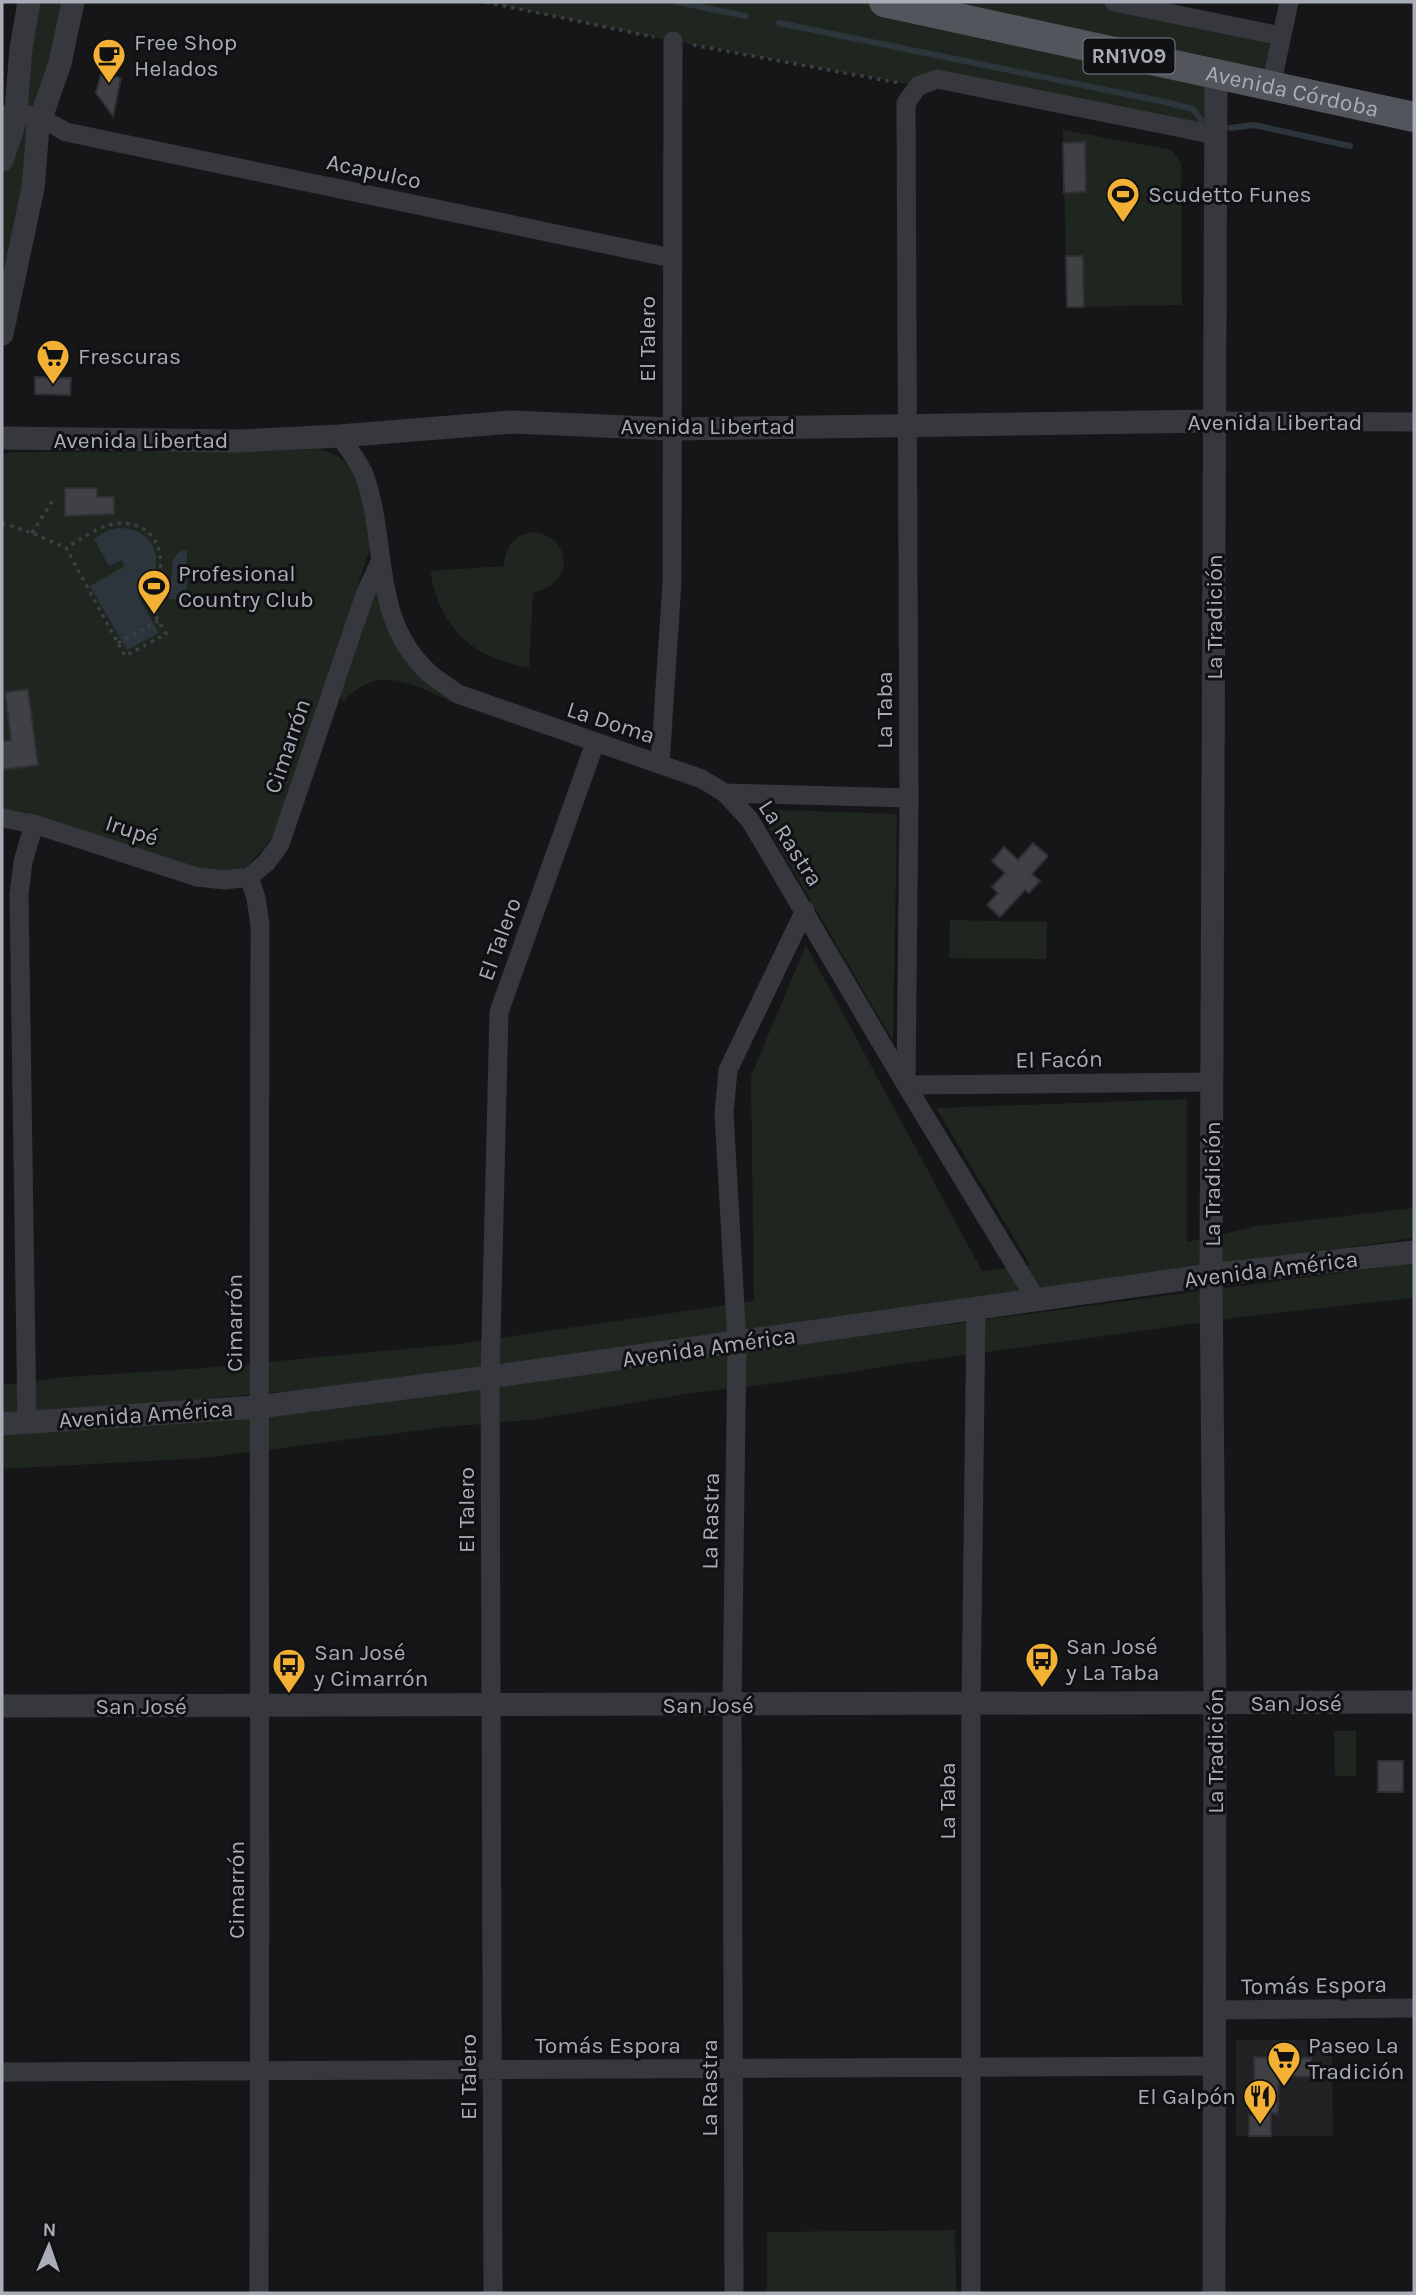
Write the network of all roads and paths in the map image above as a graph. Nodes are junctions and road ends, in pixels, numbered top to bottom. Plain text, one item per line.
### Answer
1 (29, 2) edge
2 (73, 2) edge
3 (486, 2) edge
4 (884, 2) edge
5 (1114, 2) edge
6 (1289, 2) edge
7 (633, 33) dead end
8 (1281, 36) junction
9 (673, 41) dead end
10 (701, 46) dead end
11 (1216, 74) junction
12 (918, 86) junction
13 (1271, 86) junction
14 (1414, 117) edge
15 (8, 120) edge
16 (40, 127) junction
17 (1216, 135) junction
18 (2, 160) edge
19 (672, 258) junction
20 (2, 334) edge
21 (1215, 421) junction
22 (1414, 422) edge
23 (907, 425) junction
24 (671, 429) junction
25 (340, 436) junction
26 (2, 438) edge
27 (54, 500) dead end
28 (2, 523) edge
29 (32, 533) junction
30 (65, 548) junction
31 (381, 561) junction
32 (158, 621) junction
33 (118, 643) junction
34 (595, 743) junction
35 (660, 764) junction
36 (725, 793) junction
37 (908, 799) junction
38 (2, 818) edge
39 (34, 824) junction
40 (249, 877) junction
41 (805, 910) junction
42 (1212, 1082) junction
43 (906, 1085) junction
44 (1414, 1252) edge
45 (1211, 1275) junction
46 (1037, 1301) junction
47 (976, 1310) junction
48 (737, 1342) junction
49 (490, 1377) junction
50 (258, 1407) junction
51 (27, 1422) junction
52 (2, 1424) edge
53 (1414, 1702) edge
54 (1215, 1703) junction
55 (732, 1704) junction
56 (971, 1704) junction
57 (491, 1705) junction
58 (2, 1706) edge
59 (261, 1706) junction
60 (1414, 2008) edge
61 (1214, 2010) junction
62 (1214, 2066) junction
63 (971, 2067) junction
64 (733, 2069) junction
65 (492, 2070) junction
66 (260, 2071) junction
67 (2, 2072) edge
68 (259, 2293) edge
69 (493, 2293) edge
70 (734, 2293) edge
71 (971, 2293) edge
72 (1214, 2293) edge

1 - 15 street
2 - 16 street
3 - 7 path
4 - 11 main road, Avenida Córdoba / RN1V09
5 - 8 street
6 - 8 street
8 - 13 street
9 - 19 street, El Talero
10 - 12 path
11 - 13 main road, Avenida Córdoba / RN1V09
11 - 17 street, La Tradición
12 - 17 street
12 - 23 street, La Taba
13 - 14 main road, Avenida Córdoba / RN1V09
15 - 16 street, Acapulco
15 - 18 street
16 - 19 street, Acapulco
16 - 20 street
17 - 21 street, La Tradición
19 - 24 street, El Talero
21 - 22 street, Avenida Libertad
21 - 23 street, Avenida Libertad
21 - 42 street, La Tradición
23 - 24 street, Avenida Libertad
23 - 37 street, La Taba
24 - 25 street, Avenida Libertad
24 - 35 street, El Talero
25 - 26 street, Avenida Libertad
25 - 31 street
27 - 29 path
28 - 29 path
29 - 30 path
30 - 32 path
30 - 33 path
31 - 34 street, La Doma
31 - 40 street, Cimarrón
32 - 33 path
32 - 33 path
34 - 35 street, La Doma
34 - 49 street, El Talero
35 - 36 street, La Doma
36 - 37 street, La Doma
36 - 41 street, La Rastra
37 - 43 street, La Taba
38 - 39 street, Irupé
39 - 40 street, Irupé
39 - 51 street
40 - 50 street, Cimarrón
41 - 43 street
41 - 48 street, La Rastra
42 - 43 street, El Facón
42 - 45 street, La Tradición
43 - 46 street
44 - 45 street, Avenida América
45 - 46 street, Avenida América
45 - 54 street, La Tradición
46 - 47 street, Avenida América
47 - 48 street, Avenida América
47 - 56 street, La Taba
48 - 49 street, Avenida América
48 - 55 street, La Rastra
49 - 50 street, Avenida América
49 - 57 street, El Talero
50 - 51 street, Avenida América
50 - 59 street, Cimarrón
51 - 52 street, Avenida América
53 - 54 street, San José
54 - 56 street, San José
54 - 61 street, La Tradición
55 - 56 street, San José
55 - 57 street, San José
55 - 64 street, La Rastra
56 - 63 street, La Taba
57 - 59 street, San José
57 - 65 street, El Talero
58 - 59 street, San José
59 - 66 street, Cimarrón
60 - 61 street, Tomás Espora
61 - 62 street, La Tradición
62 - 63 street, Tomás Espora
62 - 72 street, La Tradición
63 - 64 street, Tomás Espora
63 - 71 street, La Taba
64 - 65 street, Tomás Espora
64 - 70 street, La Rastra
65 - 66 street, Tomás Espora
65 - 69 street, El Talero
66 - 67 street, Tomás Espora
66 - 68 street, Cimarrón

